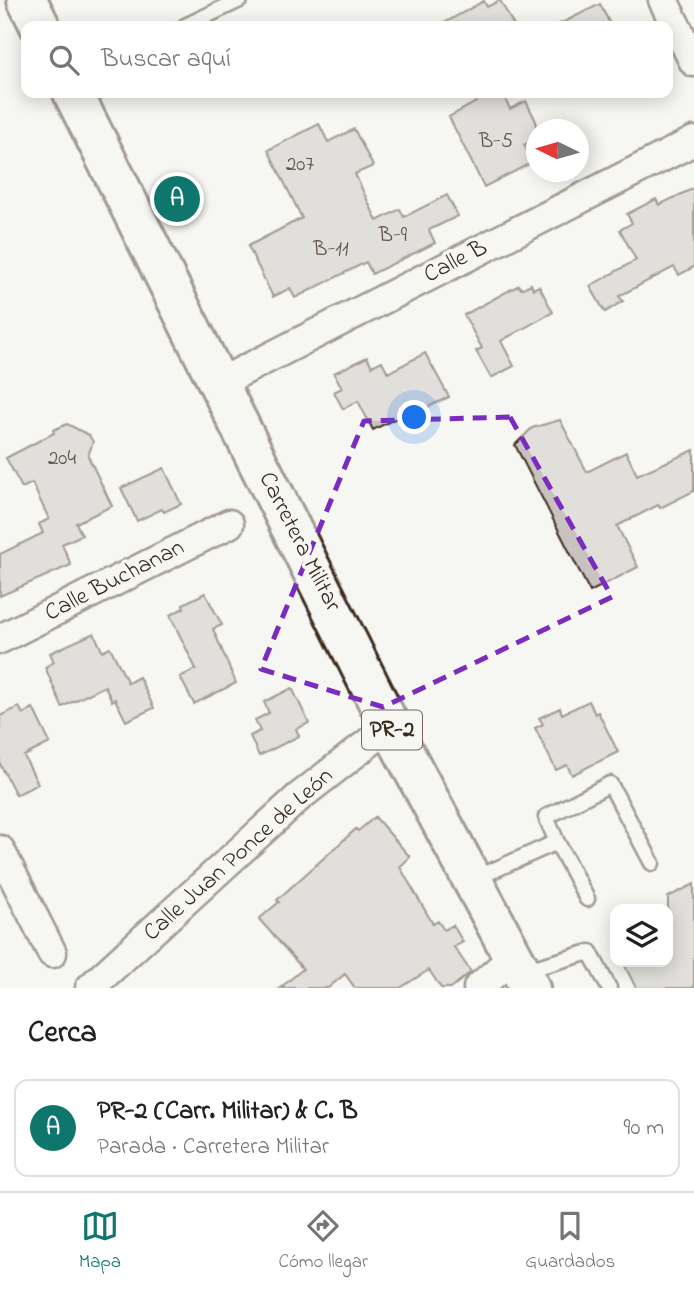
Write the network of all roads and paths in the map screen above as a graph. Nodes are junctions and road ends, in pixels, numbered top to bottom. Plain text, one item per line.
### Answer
1 (240, 0) edge
2 (663, 0) edge
3 (196, 21) edge
4 (694, 61) edge
5 (76, 98) edge
6 (694, 141) edge
7 (219, 383) junction
8 (229, 524) dead end
9 (0, 639) edge
10 (390, 726) junction
11 (557, 842) junction
12 (0, 850) edge
13 (652, 863) dead end
14 (473, 879) junction
15 (587, 899) dead end
16 (52, 953) dead end
17 (522, 972) edge
18 (90, 988) edge
19 (478, 988) edge
20 (609, 988) edge

1 - 3 lane
2 - 4 street
5 - 7 main road, Carretera Militar / PR-2
6 - 7 street, Calle B
7 - 10 main road, Carretera Militar / PR-2
8 - 9 street, Calle Buchanan
10 - 14 main road, Carretera Militar / PR-2
10 - 18 street, Calle Juan Ponce de León
11 - 13 lane
11 - 14 lane
11 - 15 lane
12 - 16 street
14 - 17 main road, Carretera Militar / PR-2
17 - 19 street
17 - 20 lane

